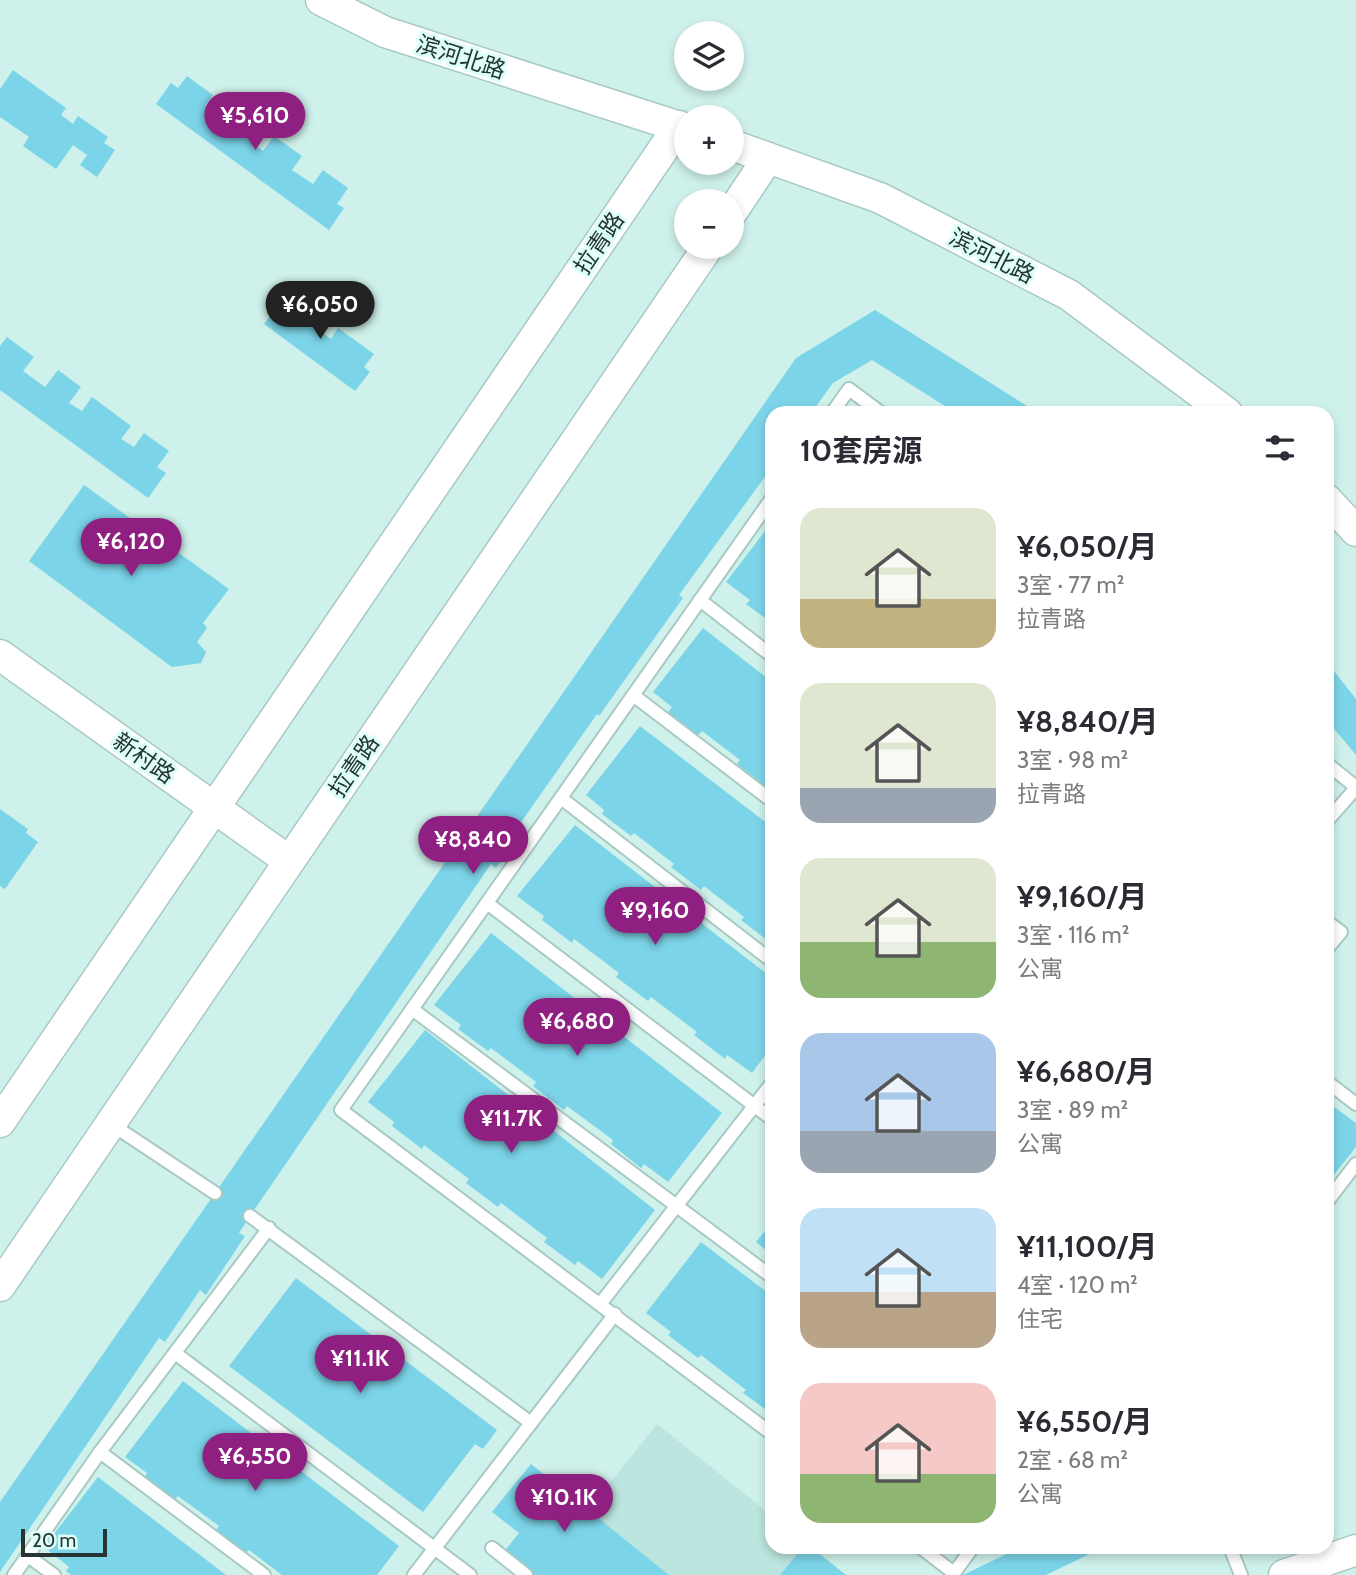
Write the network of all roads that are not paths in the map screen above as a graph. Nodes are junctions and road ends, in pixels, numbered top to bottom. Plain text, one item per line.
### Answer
1 (321, 0) edge
2 (674, 125) edge
3 (674, 140) edge
4 (744, 149) edge
5 (768, 158) junction
6 (744, 194) edge
7 (700, 259) edge
8 (837, 406) edge
9 (872, 406) edge
10 (1218, 406) edge
11 (765, 508) edge
12 (1334, 508) edge
13 (1356, 531) edge
14 (700, 600) junction
15 (765, 651) edge
16 (0, 655) edge
17 (633, 695) junction
18 (1334, 769) edge
19 (1356, 787) edge
20 (765, 797) edge
21 (561, 798) junction
22 (214, 807) junction
23 (1334, 813) edge
24 (289, 861) junction
25 (487, 903) junction
26 (1334, 927) edge
27 (1334, 940) edge
28 (765, 956) edge
29 (412, 1009) junction
30 (1334, 1087) edge
31 (765, 1092) edge
32 (1356, 1104) edge
33 (754, 1105) junction
34 (765, 1114) edge
35 (0, 1122) edge
36 (110, 1124) junction
37 (1356, 1164) edge
38 (215, 1193) dead end
39 (1334, 1193) edge
40 (677, 1205) junction
41 (250, 1216) dead end
42 (269, 1228) junction
43 (765, 1272) edge
44 (0, 1286) edge
45 (601, 1303) junction
46 (615, 1314) junction
47 (175, 1353) junction
48 (531, 1423) junction
49 (765, 1428) edge
50 (100, 1452) junction
51 (435, 1548) junction
52 (492, 1548) dead end
53 (1356, 1550) edge
54 (929, 1554) edge
55 (968, 1554) edge
56 (1233, 1554) edge
57 (28, 1556) junction
58 (14, 1575) edge
59 (54, 1575) edge
60 (264, 1575) edge
61 (414, 1575) edge
62 (470, 1575) edge
63 (526, 1575) edge
64 (1241, 1575) edge
65 (1284, 1575) edge

1 - 2 street, 滨河北路
3 - 22 street, 拉青路
4 - 5 street, 滨河北路
5 - 6 street
5 - 10 street, 滨河北路
7 - 24 street, 拉青路
8 - 9 lane
11 - 14 lane
12 - 13 street
14 - 15 lane
14 - 17 lane
16 - 22 street, 新村路
17 - 20 lane
17 - 21 lane
18 - 19 lane
19 - 23 lane
21 - 25 lane
21 - 28 lane
22 - 24 street, 新村路
22 - 35 street, 拉青路
24 - 36 street, 拉青路
25 - 29 lane
25 - 33 lane
26 - 27 lane
29 - 40 lane
29 - 45 lane
30 - 32 lane
31 - 33 lane
33 - 34 lane
33 - 40 lane
36 - 38 lane
36 - 44 street, 拉青路
37 - 39 lane
40 - 43 lane
40 - 45 lane
41 - 42 lane
42 - 47 lane
42 - 48 lane
45 - 46 lane
46 - 48 lane
46 - 49 lane
47 - 50 lane
47 - 51 lane
48 - 51 lane
50 - 57 lane
50 - 60 lane
51 - 61 lane
51 - 62 lane
52 - 63 lane
53 - 65 street
54 - 55 lane
56 - 64 lane
57 - 58 lane
57 - 59 lane

